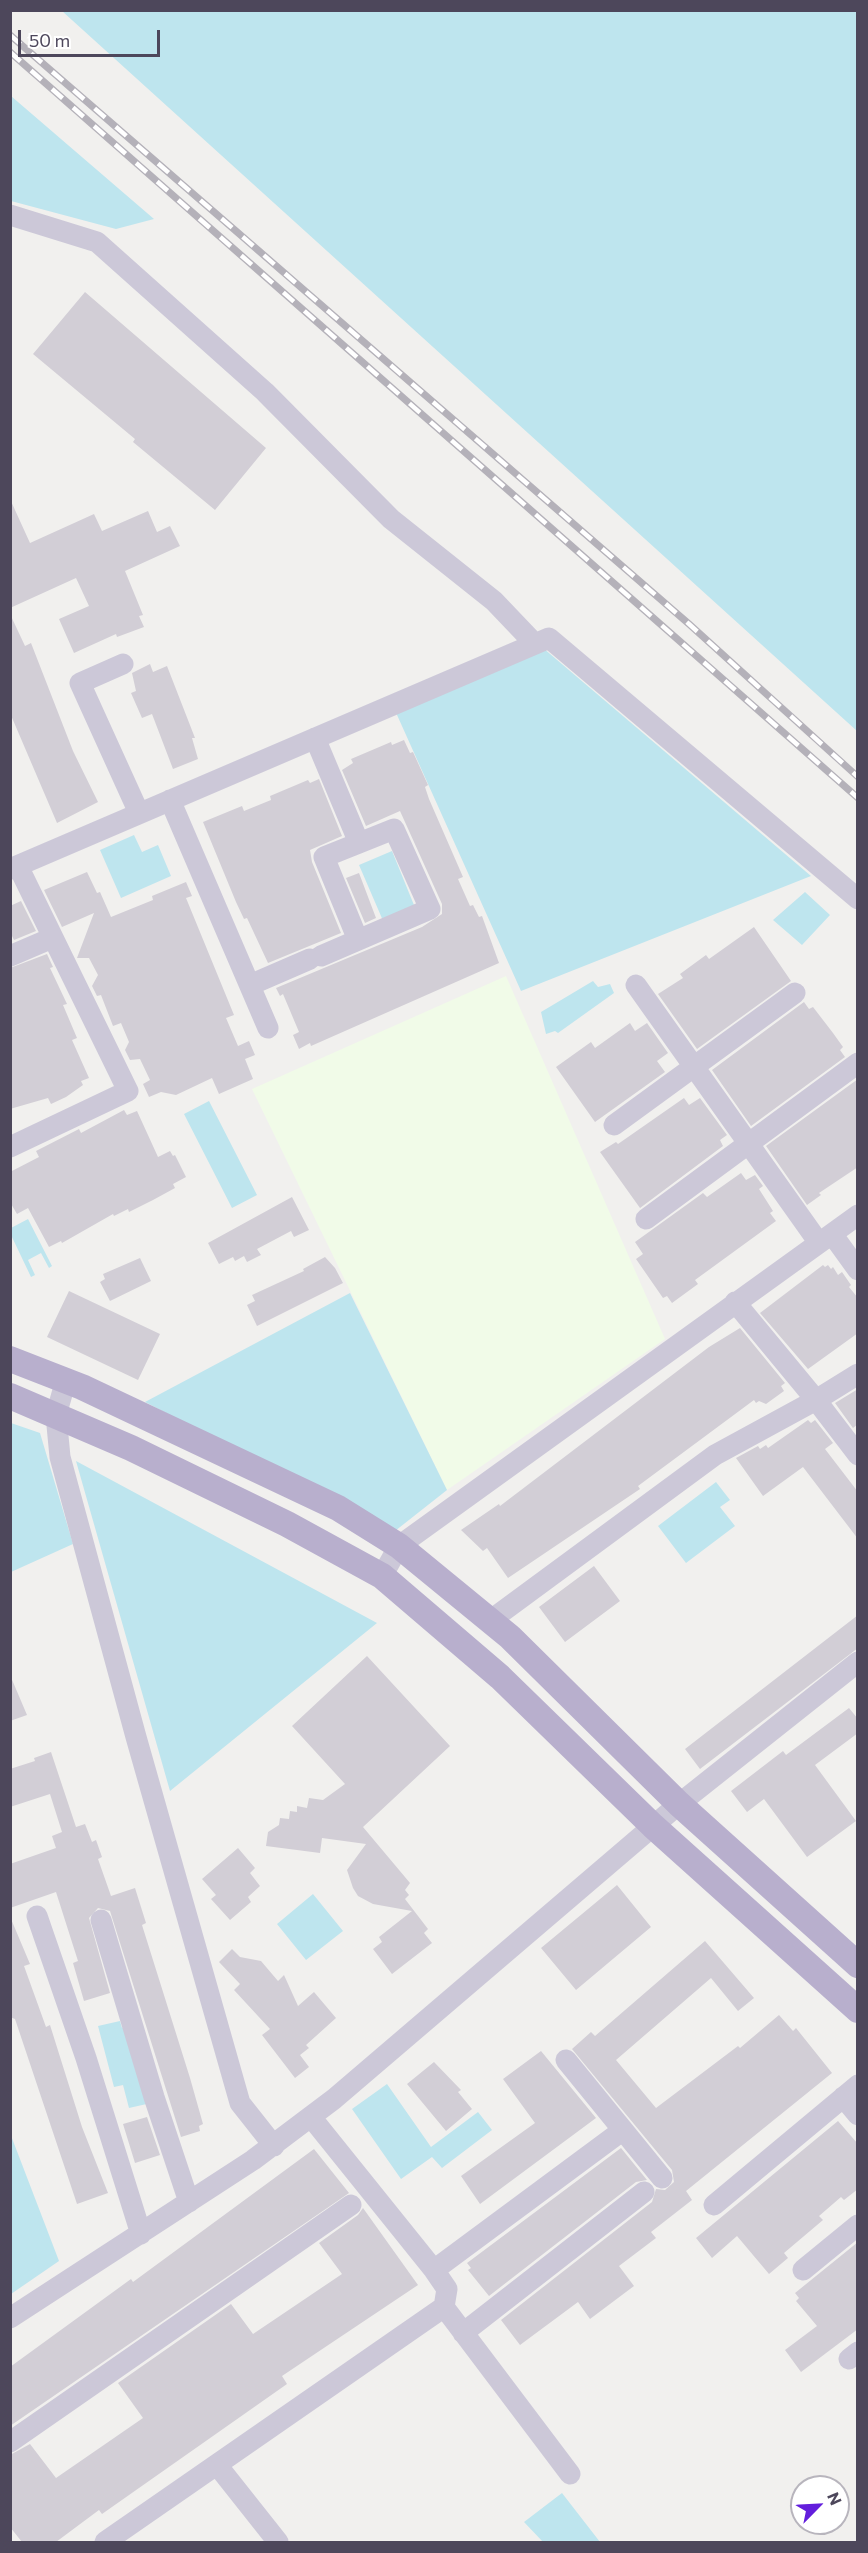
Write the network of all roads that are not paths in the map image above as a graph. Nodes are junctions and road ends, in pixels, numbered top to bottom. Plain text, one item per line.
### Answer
1 (10, 215) edge
2 (535, 644) junction
3 (123, 663) dead end
4 (315, 738) junction
5 (170, 800) junction
6 (139, 813) junction
7 (359, 843) junction
8 (14, 867) edge
9 (858, 899) edge
10 (52, 938) junction
11 (358, 940) junction
12 (10, 956) edge
13 (250, 985) junction
14 (636, 985) dead end
15 (795, 993) dead end
16 (268, 1028) dead end
17 (858, 1063) edge
18 (694, 1067) junction
19 (614, 1125) dead end
20 (749, 1144) junction
21 (10, 1147) edge
22 (858, 1215) edge
23 (645, 1219) dead end
24 (826, 1239) junction
25 (858, 1270) edge
26 (735, 1302) junction
27 (11, 1361) edge
28 (858, 1374) edge
29 (66, 1380) junction
30 (10, 1396) edge
31 (816, 1400) junction
32 (56, 1415) junction
33 (856, 1451) edge
34 (399, 1546) junction
35 (382, 1576) junction
36 (491, 1620) junction
37 (858, 1662) edge
38 (679, 1804) junction
39 (653, 1826) junction
40 (37, 1916) dead end
41 (101, 1920) dead end
42 (858, 1965) edge
43 (858, 2010) edge
44 (566, 2060) dead end
45 (850, 2091) edge
46 (858, 2115) edge
47 (311, 2117) junction
48 (623, 2130) junction
49 (274, 2146) junction
50 (662, 2178) dead end
51 (644, 2192) dead end
52 (189, 2202) junction
53 (351, 2205) dead end
54 (714, 2205) dead end
55 (858, 2225) edge
56 (141, 2235) junction
57 (434, 2270) junction
58 (803, 2270) dead end
59 (444, 2307) junction
60 (10, 2318) edge
61 (463, 2333) junction
62 (10, 2442) edge
63 (217, 2465) junction
64 (570, 2474) dead end
65 (105, 2542) edge
66 (278, 2542) edge

1 - 2 street
2 - 4 street
2 - 9 street
3 - 6 street
4 - 5 street
4 - 7 street
5 - 6 street
5 - 13 street
6 - 8 street
7 - 11 street
7 - 11 street
8 - 10 street
10 - 12 street
10 - 21 street
11 - 13 street
13 - 16 street
14 - 18 street
15 - 18 street
17 - 20 street
18 - 19 street
18 - 20 street
20 - 23 street
20 - 24 street
22 - 24 street
24 - 25 street
24 - 26 street
26 - 31 street
26 - 34 street
27 - 29 main road
28 - 31 street
29 - 32 street
29 - 34 main road
30 - 32 main road
31 - 33 street
31 - 36 street
32 - 35 main road
32 - 49 street
34 - 35 street
34 - 36 main road
35 - 39 main road
36 - 38 main road
37 - 38 street
38 - 39 street
38 - 42 main road
39 - 43 main road
39 - 47 street
40 - 56 street
41 - 52 street
44 - 48 street
45 - 46 street
45 - 54 street
47 - 49 street
47 - 57 street
48 - 50 street
48 - 57 street
49 - 52 street
51 - 61 street
52 - 56 street
53 - 62 street
55 - 58 street
56 - 60 street
57 - 59 street
59 - 61 street
59 - 63 street
61 - 64 street
63 - 65 street
63 - 66 street

